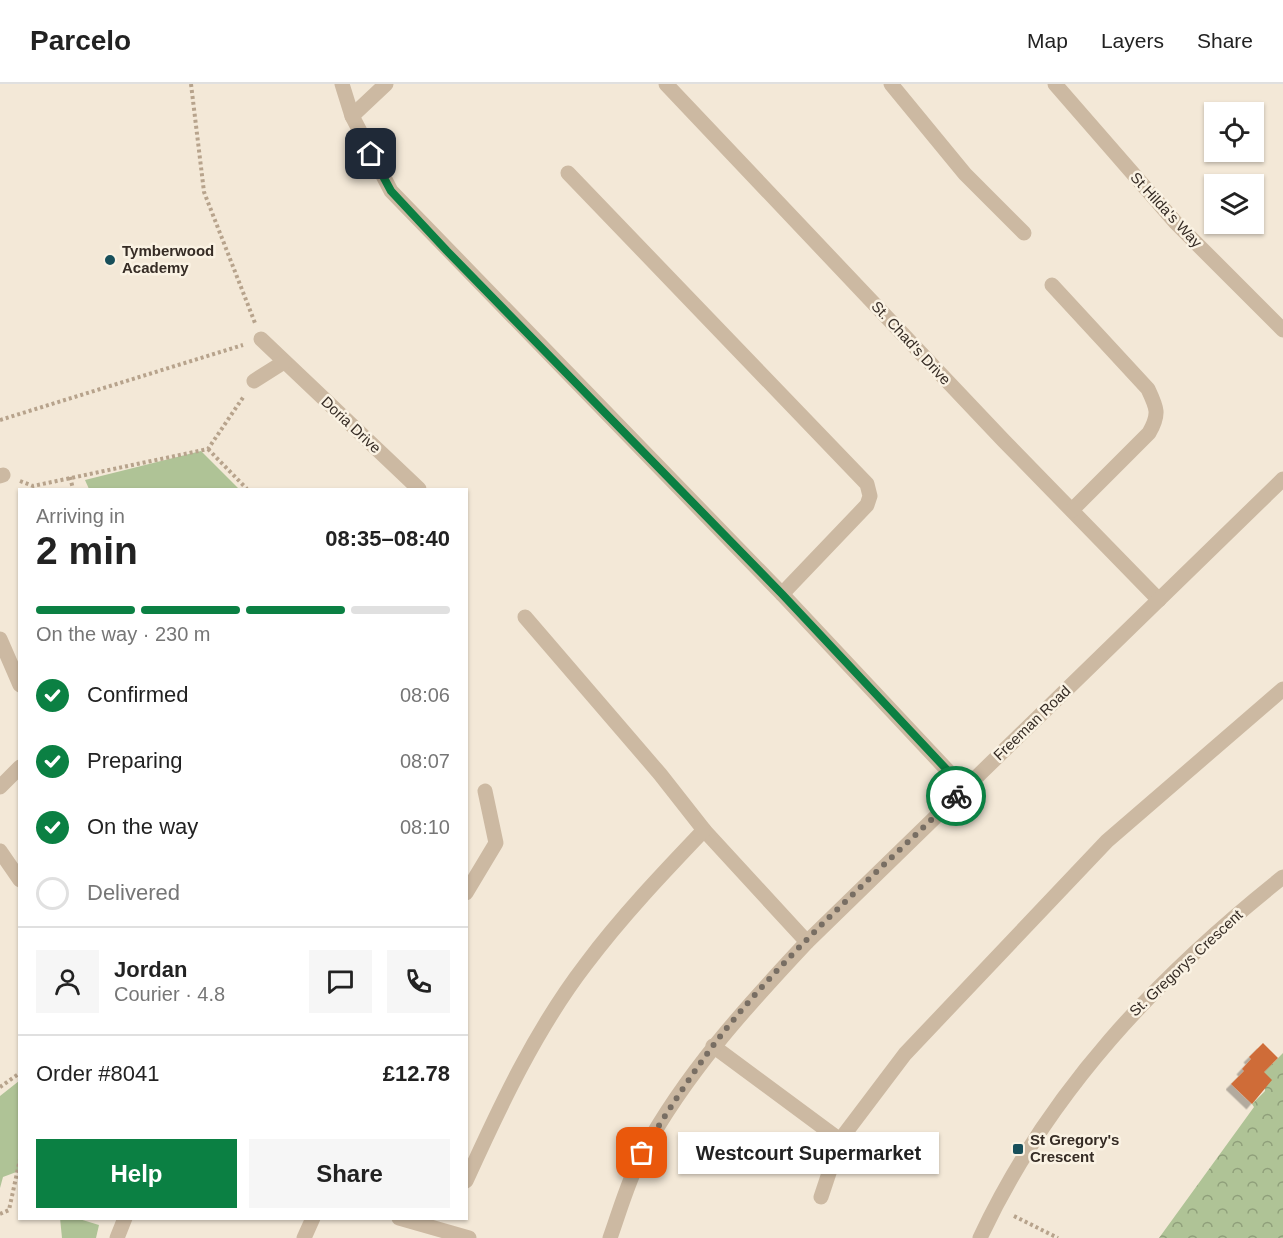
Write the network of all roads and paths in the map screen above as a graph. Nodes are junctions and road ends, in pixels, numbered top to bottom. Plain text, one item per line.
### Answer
1 (191, 84) edge
2 (342, 84) edge
3 (386, 84) edge
4 (666, 84) edge
5 (891, 84) edge
6 (1055, 84) edge
7 (352, 116) junction
8 (568, 173) dead end
9 (1024, 233) dead end
10 (1052, 285) dead end
11 (1283, 330) edge
12 (261, 339) junction
13 (284, 362) junction
14 (254, 381) joint
15 (0, 420) edge
16 (208, 449) junction
17 (1, 476) edge
18 (70, 477) junction
19 (1283, 478) edge
20 (73, 488) edge
21 (246, 488) edge
22 (417, 488) edge
23 (1072, 510) junction
24 (782, 594) junction
25 (1159, 600) junction
26 (525, 616) dead end
27 (0, 639) edge
28 (18, 680) edge
29 (1283, 689) edge
30 (18, 770) edge
31 (0, 787) edge
32 (964, 788) junction
33 (485, 792) dead end
34 (704, 830) junction
35 (0, 851) edge
36 (18, 877) edge
37 (1283, 877) edge
38 (468, 890) edge
39 (807, 942) junction
40 (713, 1046) junction
41 (18, 1074) edge
42 (0, 1087) edge
43 (840, 1140) junction
44 (18, 1164) edge
45 (468, 1176) edge
46 (821, 1197) dead end
47 (995, 1206) junction
48 (0, 1214) edge
49 (124, 1220) edge
50 (312, 1220) edge
51 (407, 1220) edge
52 (449, 1230) edge
53 (117, 1238) edge
54 (304, 1238) edge
55 (469, 1238) edge
56 (610, 1238) edge
57 (980, 1238) edge
58 (1058, 1238) edge

1 - 12 path
2 - 7 street
3 - 7 street
4 - 23 street, St. Chad's Drive
5 - 9 street
6 - 11 street, St Hilda's Way
7 - 24 street
8 - 24 street
10 - 23 street
12 - 13 street, Doria Drive
12 - 15 path
13 - 14 street
13 - 22 street, Doria Drive
14 - 16 path
16 - 18 path
16 - 21 path
17 - 18 path
18 - 20 path
19 - 25 street, Freeman Road
23 - 25 street, St. Chad's Drive
24 - 32 street
25 - 32 street, Freeman Road
26 - 34 street
27 - 28 street
29 - 43 street
30 - 31 street
32 - 39 street, Freeman Road
33 - 38 street
34 - 39 street
34 - 45 street
35 - 36 street
37 - 47 street, St. Gregorys Crescent
39 - 40 street, Freeman Road
40 - 43 street
40 - 56 street, Freeman Road
41 - 42 path
43 - 46 street
44 - 48 path
47 - 57 street, St. Gregorys Crescent
47 - 58 path
49 - 53 street
50 - 54 street
51 - 52 street
52 - 55 street

